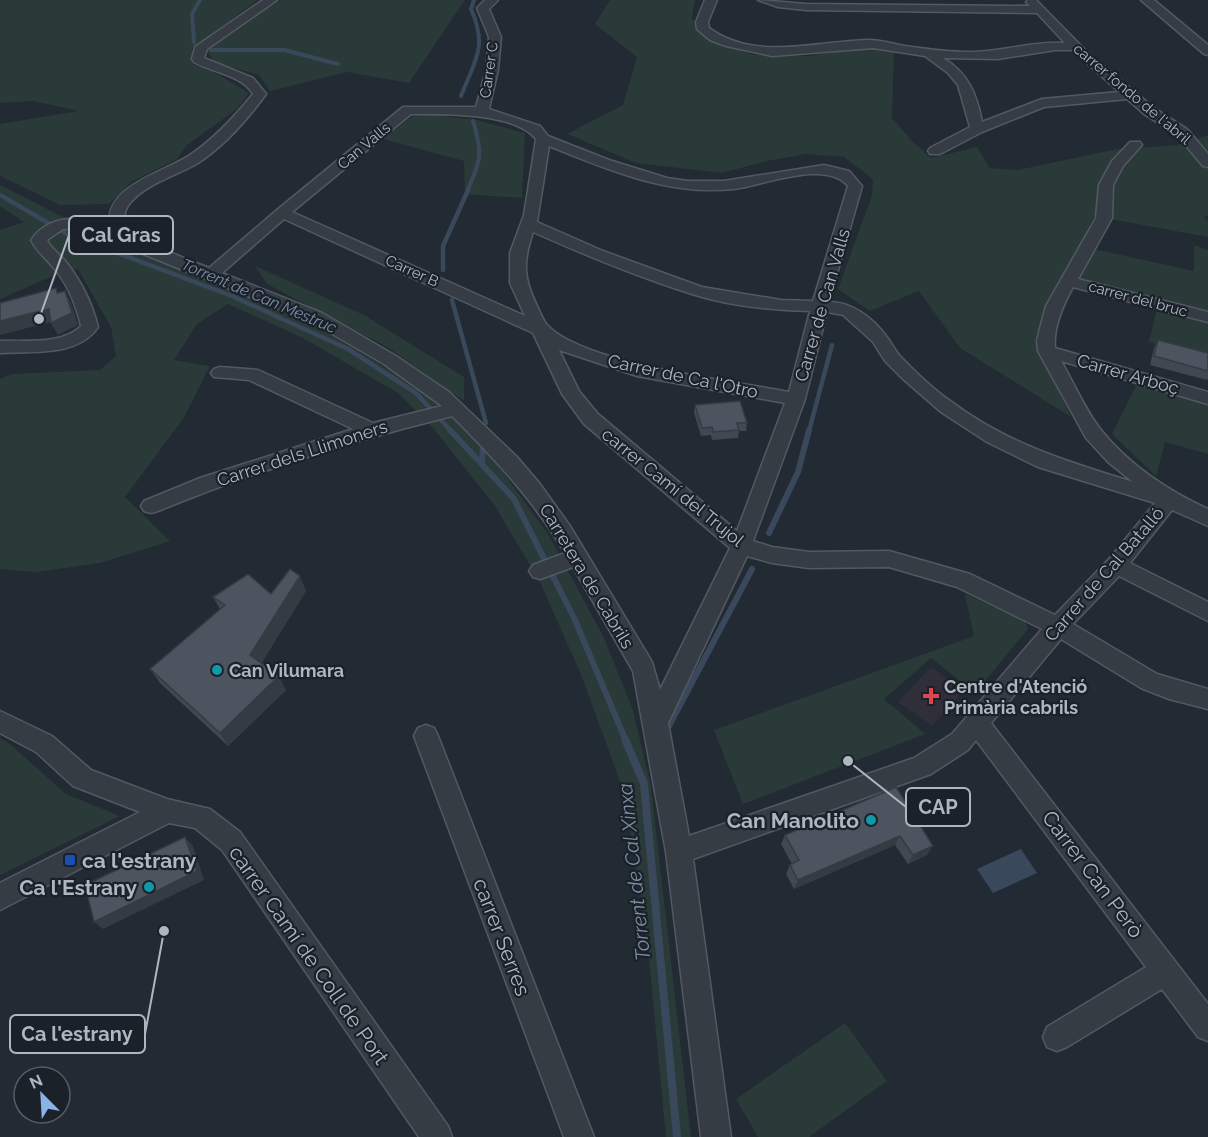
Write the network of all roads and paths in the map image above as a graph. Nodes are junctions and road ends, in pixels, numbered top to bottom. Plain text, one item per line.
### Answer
1 (271, 0) edge
2 (492, 0) edge
3 (711, 0) edge
4 (764, 0) edge
5 (1030, 0) edge
6 (1148, 0) edge
7 (1041, 10) junction
8 (1075, 47) junction
9 (1208, 51) edge
10 (927, 53) junction
11 (1130, 95) junction
12 (482, 111) junction
13 (977, 129) junction
14 (543, 139) junction
15 (1135, 145) dead end
16 (935, 151) dead end
17 (1208, 163) edge
18 (282, 213) junction
19 (528, 224) junction
20 (128, 243) junction
21 (211, 275) junction
22 (1067, 281) junction
23 (820, 305) junction
24 (1208, 317) edge
25 (542, 330) junction
26 (0, 347) edge
27 (1047, 351) junction
28 (220, 373) dead end
29 (1208, 398) edge
30 (796, 399) junction
31 (450, 409) junction
32 (371, 430) junction
33 (1169, 500) junction
34 (151, 506) dead end
35 (1208, 518) edge
36 (741, 546) junction
37 (569, 560) junction
38 (1116, 565) junction
39 (540, 571) dead end
40 (1208, 612) edge
41 (1058, 626) junction
42 (1208, 699) edge
43 (0, 721) edge
44 (656, 723) junction
45 (977, 723) junction
46 (426, 736) dead end
47 (167, 811) junction
48 (679, 852) junction
49 (0, 897) edge
50 (1166, 971) junction
51 (1208, 1027) edge
52 (1057, 1037) dead end
53 (437, 1137) edge
54 (579, 1137) edge
55 (716, 1137) edge

1 - 20 street
2 - 12 street, Carrer C
3 - 10 street
4 - 7 street
5 - 7 street, carrer fondo de l'abril
6 - 9 street
7 - 8 street, carrer fondo de l'abril
8 - 10 street
8 - 11 street, carrer fondo de l'abril
10 - 13 street
11 - 13 street
11 - 17 street, carrer fondo de l'abril
12 - 14 street, Can Valls
12 - 18 street, Can Valls
13 - 16 street
14 - 19 street, carrer Camí del Trujol
14 - 23 street, Carrer de Can Valls
15 - 22 street
18 - 21 street, Can Valls
18 - 25 street, Carrer B
19 - 23 street
19 - 25 street, carrer Camí del Trujol
20 - 21 street, Carretera de Cabrils
20 - 26 street, Carretera de Cabrils
21 - 31 street, Carretera de Cabrils
22 - 24 street, carrer del bruc
22 - 27 street
23 - 30 street, Carrer de Can Valls
23 - 33 street
25 - 30 street, Carrer de Ca l'Otro
25 - 36 street, carrer Camí del Trujol
27 - 29 street, Carrer Arboç
27 - 33 street, Carrer de Cal Batalló
28 - 32 street
30 - 36 street, Carrer de Can Valls
31 - 32 street, Carrer dels Llimoners
31 - 37 street, Carretera de Cabrils
32 - 34 street, Carrer dels Llimoners
33 - 35 street
33 - 38 street, Carrer de Cal Batalló
36 - 41 street, carrer Camí del Trujol
36 - 44 street, Carrer de Can Valls
37 - 39 street
37 - 44 street, Carretera de Cabrils
38 - 40 street
38 - 41 street, Carrer de Cal Batalló
41 - 42 street, carrer Camí del Trujol
41 - 45 street, Carrer de Cal Batalló
43 - 47 street, carrer Camí de Coll de Port
44 - 48 street, Carretera de Cabrils
45 - 48 street, Carrer de Cal Batalló
45 - 50 street, Carrer Can Però
46 - 54 street, carrer Serres
47 - 49 street
47 - 53 street, carrer Camí de Coll de Port
48 - 55 street, Carretera de Cabrils
50 - 51 street, Carrer Can Però
50 - 52 street

